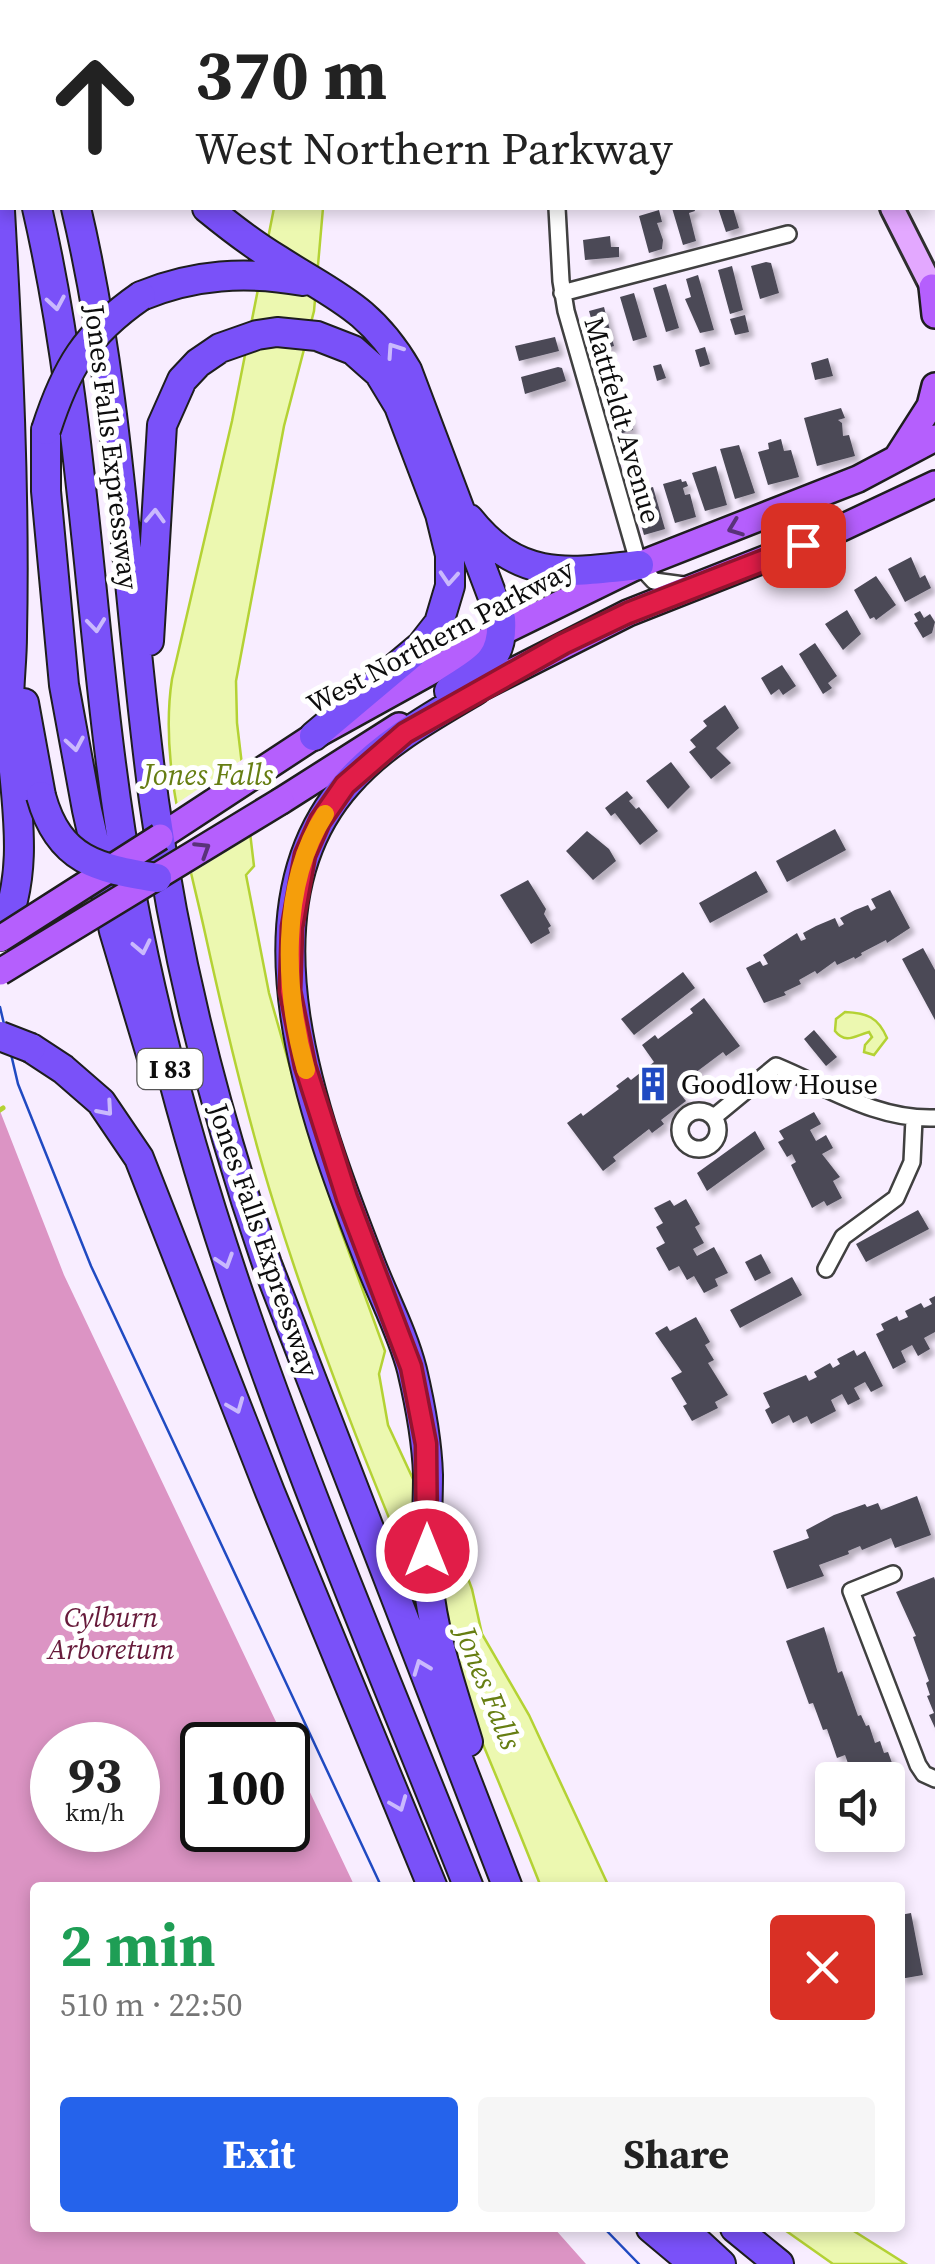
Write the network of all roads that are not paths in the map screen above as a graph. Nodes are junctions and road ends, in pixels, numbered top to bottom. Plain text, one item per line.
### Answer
1 (37, 210) edge
2 (76, 210) edge
3 (557, 210) edge
4 (893, 210) edge
5 (0, 211) edge
6 (216, 216) edge
7 (788, 234) dead end
8 (933, 290) edge
9 (333, 291) junction
10 (562, 293) junction
11 (935, 314) edge
12 (935, 386) edge
13 (935, 438) edge
14 (894, 462) junction
15 (935, 484) edge
16 (458, 504) junction
17 (639, 565) junction
18 (712, 582) junction
19 (502, 632) junction
20 (476, 690) junction
21 (144, 718) junction
22 (390, 730) junction
23 (314, 736) junction
24 (28, 798) junction
25 (109, 870) junction
26 (157, 878) junction
27 (0, 937) edge
28 (0, 972) edge
29 (0, 1036) edge
30 (714, 1116) dead end
31 (935, 1118) edge
32 (914, 1119) junction
33 (204, 1195) junction
34 (826, 1269) dead end
35 (893, 1574) dead end
36 (935, 1779) edge
37 (431, 1882) edge
38 (467, 1882) edge
39 (507, 1882) edge
40 (507, 1882) edge
41 (657, 2232) edge
42 (686, 2232) edge
43 (740, 2232) edge
44 (694, 2264) edge
45 (722, 2264) edge
46 (779, 2264) edge

1 -> 33 highway, Jones Falls Expressway / I 83
2 - 21 highway, Jones Falls Expressway / I 83
3 - 10 street, Mattfeldt Avenue
4 - 8 main road
5 - 24 highway
6 - 9 highway
7 - 10 street
8 - 11 main road
16 -> 9 highway
9 -> 33 highway, bridge
10 - 17 street, Mattfeldt Avenue
12 - 14 main road
13 - 14 main road, West Northern Parkway
14 -> 17 main road, West Northern Parkway
15 - 18 main road
16 - 17 highway
16 - 19 highway
17 - 18 street, Mattfeldt Avenue
17 - 19 main road, West Northern Parkway
18 - 20 main road
19 - 22 highway
19 - 23 main road, West Northern Parkway
20 - 22 main road
20 - 40 highway
21 -> 23 highway
39 -> 21 highway, Jones Falls Expressway / I 83
26 -> 22 main road, bridge
23 - 25 main road, West Northern Parkway, bridge
24 - 25 highway, bridge
24 - 27 highway
25 - 26 highway, bridge
25 - 27 main road, West Northern Parkway, bridge
26 - 28 main road, bridge
29 -> 37 highway, bridge
30 - 32 street
31 - 32 street
32 - 34 street
33 -> 38 highway, Jones Falls Expressway / I 83
35 - 36 street
41 - 44 highway
42 - 45 highway
43 - 46 highway

